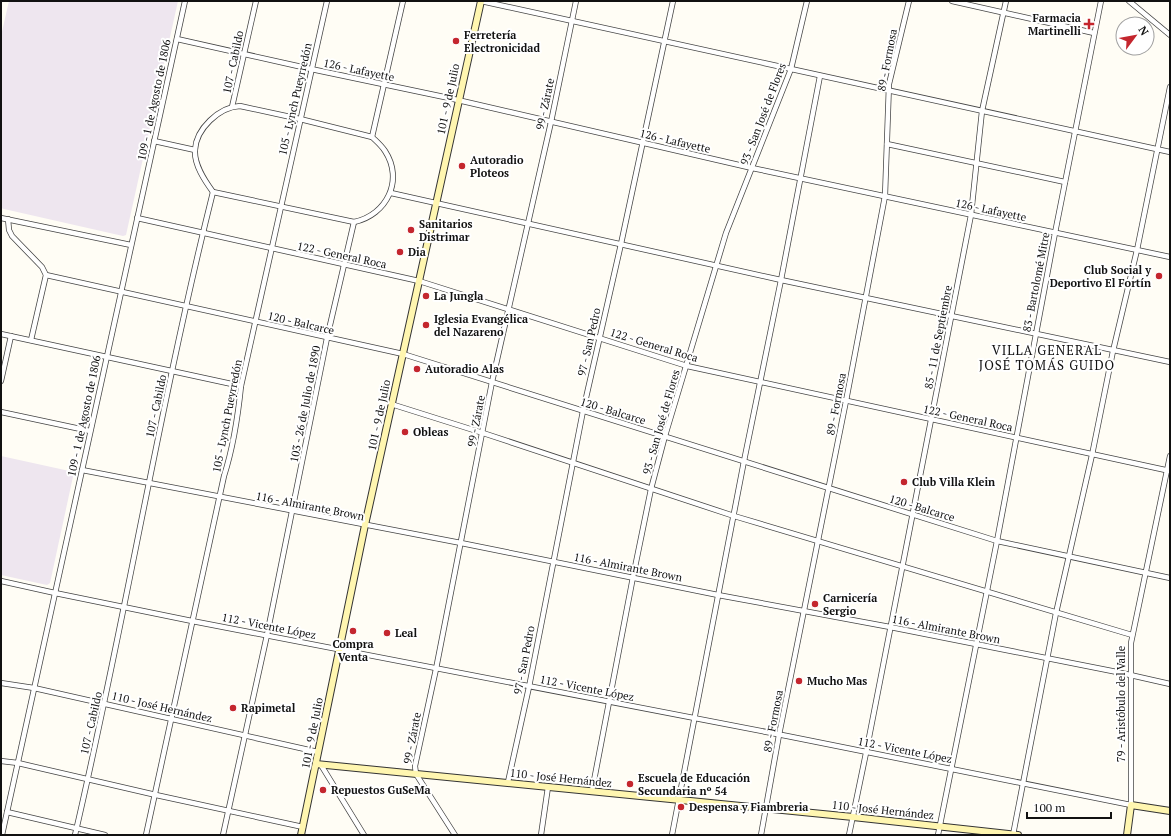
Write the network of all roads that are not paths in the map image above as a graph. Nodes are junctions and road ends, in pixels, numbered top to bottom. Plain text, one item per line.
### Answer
1 (185, 1) edge
2 (256, 1) edge
3 (327, 1) edge
4 (404, 1) edge
5 (481, 1) edge
6 (576, 1) edge
7 (673, 1) edge
8 (807, 1) edge
9 (908, 1) edge
10 (952, 1) edge
11 (1006, 1) edge
12 (1102, 1) edge
13 (1129, 1) edge
14 (1003, 12) junction
15 (571, 21) junction
16 (1094, 33) junction
17 (1170, 35) edge
18 (177, 39) junction
19 (664, 41) junction
20 (244, 54) junction
21 (311, 69) junction
22 (791, 69) junction
23 (820, 76) junction
24 (385, 85) junction
25 (1170, 88) edge
26 (889, 91) junction
27 (458, 101) junction
28 (232, 107) junction
29 (982, 111) junction
30 (300, 119) junction
31 (551, 122) junction
32 (1075, 132) junction
33 (372, 137) junction
34 (154, 142) junction
35 (642, 142) junction
36 (887, 144) junction
37 (1157, 149) junction
38 (195, 150) junction
39 (1170, 152) edge
40 (976, 162) junction
41 (752, 168) junction
42 (800, 177) junction
43 (1065, 182) junction
44 (213, 192) junction
45 (391, 193) junction
46 (885, 196) junction
47 (437, 203) junction
48 (280, 206) junction
49 (971, 215) junction
50 (1, 218) edge
51 (137, 218) junction
52 (8, 219) junction
53 (354, 222) junction
54 (528, 223) junction
55 (1055, 232) junction
56 (203, 233) junction
57 (620, 244) junction
58 (131, 245) junction
59 (271, 248) junction
60 (1137, 250) junction
61 (1170, 257) edge
62 (344, 264) junction
63 (717, 265) junction
64 (46, 275) junction
65 (781, 280) junction
66 (418, 281) junction
67 (121, 291) junction
68 (866, 298) junction
69 (187, 306) junction
70 (509, 309) junction
71 (951, 317) junction
72 (256, 322) junction
73 (1, 334) edge
74 (1036, 334) junction
75 (11, 336) junction
76 (327, 338) junction
77 (599, 338) junction
78 (31, 340) junction
79 (1113, 351) junction
80 (403, 354) junction
81 (107, 357) junction
82 (1170, 362) edge
83 (687, 366) junction
84 (172, 372) junction
85 (1, 381) edge
86 (492, 382) junction
87 (760, 382) junction
88 (241, 386) junction
89 (846, 401) junction
90 (391, 404) junction
91 (583, 411) junction
92 (1, 412) edge
93 (931, 419) junction
94 (90, 431) junction
95 (483, 433) junction
96 (665, 436) junction
97 (1016, 438) junction
98 (1092, 454) junction
99 (1170, 456) edge
100 (744, 462) junction
101 (572, 463) junction
102 (82, 470) junction
103 (1168, 470) edge
104 (149, 483) junction
105 (828, 488) junction
106 (651, 489) junction
107 (220, 498) junction
108 (293, 511) junction
109 (912, 514) junction
110 (734, 516) junction
111 (365, 526) junction
112 (997, 541) junction
113 (818, 542) junction
114 (461, 543) junction
115 (1069, 556) junction
116 (552, 562) junction
117 (902, 567) junction
118 (1145, 572) junction
119 (633, 577) junction
120 (1170, 578) edge
121 (1, 580) edge
122 (986, 592) junction
123 (55, 593) junction
124 (718, 595) junction
125 (125, 607) junction
126 (804, 611) junction
127 (1056, 613) junction
128 (192, 621) junction
129 (890, 627) junction
130 (267, 635) junction
131 (1132, 635) junction
132 (975, 644) junction
133 (339, 649) junction
134 (1048, 658) junction
135 (436, 669) junction
136 (1131, 676) junction
137 (1, 683) edge
138 (1170, 684) edge
139 (528, 687) junction
140 (34, 688) junction
141 (609, 702) junction
142 (104, 704) junction
143 (695, 719) junction
144 (172, 720) junction
145 (778, 735) junction
146 (244, 736) junction
147 (318, 752) junction
148 (866, 753) junction
149 (1, 761) edge
150 (18, 763) junction
151 (318, 765) junction
152 (951, 769) junction
153 (416, 774) junction
154 (88, 778) junction
155 (508, 782) junction
156 (1024, 784) junction
157 (548, 787) junction
158 (592, 791) junction
159 (156, 795) junction
160 (678, 800) junction
161 (1131, 805) junction
162 (766, 808) junction
163 (228, 811) junction
164 (1170, 811) edge
165 (7, 812) junction
166 (853, 817) junction
167 (939, 826) junction
168 (303, 827) junction
169 (77, 828) junction
170 (2, 835) edge
171 (75, 835) edge
172 (105, 835) edge
173 (146, 835) edge
174 (223, 835) edge
175 (301, 835) edge
176 (364, 835) edge
177 (455, 835) edge
178 (541, 835) edge
179 (672, 835) edge
180 (761, 835) edge
181 (849, 835) edge
182 (938, 835) edge
183 (1013, 835) edge
184 (1018, 835) edge
185 (1127, 835) edge

1 - 18 street, 109 - 1 de Agosto de 1806
2 - 20 street, 107 - Cabildo
3 - 21 street, 105 - Lynch Pueyrredón
4 - 24 street
5 - 15 street
5 - 27 street, 101 - 9 de Julio
6 - 15 street, 99 - Zárate
7 - 19 street, 97 - San Pedro
8 - 22 street, 93 - San José de Flores
9 - 26 street, 89 - Formosa
10 - 14 street
11 - 14 street, 85 - 11 de Septiembre
12 - 16 street, 83 - Bartolomé Mitre
13 - 17 street
14 - 16 street
14 - 29 street, 85 - 11 de Septiembre
15 - 19 street
15 - 31 street, 99 - Zárate
16 - 32 street, 83 - Bartolomé Mitre
18 - 20 street, 126 - Lafayette
18 - 34 street, 109 - 1 de Agosto de 1806
19 - 22 street
19 - 35 street, 97 - San Pedro
20 - 21 street, 126 - Lafayette
20 - 28 street, 107 - Cabildo
21 - 24 street, 126 - Lafayette
21 - 30 street, 105 - Lynch Pueyrredón
22 - 23 street
22 - 41 street, 93 - San José de Flores
23 - 26 street
23 - 42 street
24 - 27 street, 126 - Lafayette
24 - 33 street
25 - 37 street
26 - 29 street
26 - 36 street, 89 - Formosa
27 - 31 street, 126 - Lafayette
27 - 47 street, 101 - 9 de Julio
28 - 30 street
28 - 38 street, 107 - Cabildo
29 - 32 street
29 - 40 street, 85 - 11 de Septiembre
30 - 33 street
30 - 48 street, 105 - Lynch Pueyrredón
31 - 35 street, 126 - Lafayette
31 - 54 street, 99 - Zárate
32 - 37 street
32 - 43 street, 83 - Bartolomé Mitre
33 - 45 street
34 - 38 street
34 - 51 street, 109 - 1 de Agosto de 1806
35 - 41 street, 126 - Lafayette
35 - 57 street, 97 - San Pedro
36 - 40 street
36 - 46 street, 89 - Formosa
37 - 39 street
37 - 60 street
38 - 44 street
40 - 43 street
40 - 49 street, 85 - 11 de Septiembre
41 - 42 street, 126 - Lafayette
41 - 63 street, 93 - San José de Flores
42 - 46 street, 126 - Lafayette
42 - 65 street
43 - 55 street, 83 - Bartolomé Mitre
44 - 48 street
44 - 56 street, 107 - Cabildo
45 - 47 street
45 - 53 street
46 - 49 street, 126 - Lafayette
46 - 68 street, 89 - Formosa
47 - 54 street
47 - 66 street, 101 - 9 de Julio
48 - 53 street
48 - 59 street, 105 - Lynch Pueyrredón
49 - 55 street, 126 - Lafayette
49 - 71 street, 85 - 11 de Septiembre
50 - 52 street
51 - 56 street, 122 - General Roca
51 - 58 street, 109 - 1 de Agosto de 1806
52 - 58 street
52 - 64 street
53 - 62 street, 103 - 26 de Julio de 1890
54 - 57 street
54 - 70 street, 99 - Zárate
55 - 60 street, 126 - Lafayette
55 - 74 street, 83 - Bartolomé Mitre
56 - 59 street, 122 - General Roca
56 - 69 street, 107 - Cabildo
57 - 63 street
57 - 77 street, 97 - San Pedro
58 - 67 street, 109 - 1 de Agosto de 1806
59 - 62 street, 122 - General Roca
59 - 72 street, 105 - Lynch Pueyrredón
60 - 61 street, 126 - Lafayette
60 - 79 street
62 - 66 street, 122 - General Roca
62 - 76 street, 103 - 26 de Julio de 1890
63 - 65 street
63 - 83 street, 93 - San José de Flores
64 - 67 street, 120 - Balcarce
64 - 78 street
65 - 68 street
65 - 87 street
66 - 70 street, 122 - General Roca
66 - 80 street, 101 - 9 de Julio
67 - 69 street, 120 - Balcarce
67 - 81 street, 109 - 1 de Agosto de 1806
68 - 71 street
68 - 89 street, 89 - Formosa
69 - 72 street, 120 - Balcarce
69 - 84 street, 107 - Cabildo
70 - 77 street, 122 - General Roca
70 - 86 street, 99 - Zárate
71 - 74 street
71 - 93 street, 85 - 11 de Septiembre
72 - 76 street, 120 - Balcarce
72 - 88 street, 105 - Lynch Pueyrredón
73 - 75 street
74 - 79 street
74 - 97 street, 83 - Bartolomé Mitre
75 - 78 street
75 - 85 street
76 - 80 street, 120 - Balcarce
76 - 108 street, 103 - 26 de Julio de 1890
77 - 83 street, 122 - General Roca
77 - 91 street, 97 - San Pedro
78 - 81 street
79 - 82 street
79 - 98 street
80 - 86 street, 120 - Balcarce
80 - 90 street, 101 - 9 de Julio
81 - 84 street
81 - 94 street, 109 - 1 de Agosto de 1806
83 - 87 street, 122 - General Roca
83 - 96 street, 93 - San José de Flores
84 - 88 street
84 - 104 street, 107 - Cabildo
86 - 91 street, 120 - Balcarce
86 - 95 street, 99 - Zárate
87 - 89 street, 122 - General Roca
87 - 100 street
88 - 107 street, 105 - Lynch Pueyrredón
89 - 93 street, 122 - General Roca
89 - 105 street, 89 - Formosa
90 - 95 street
90 - 111 street, 101 - 9 de Julio
91 - 96 street, 120 - Balcarce
91 - 101 street, 97 - San Pedro
92 - 94 street
93 - 97 street, 122 - General Roca
93 - 109 street, 85 - 11 de Septiembre
94 - 102 street, 109 - 1 de Agosto de 1806
95 - 101 street
95 - 114 street, 99 - Zárate
96 - 100 street, 120 - Balcarce
96 - 106 street, 93 - San José de Flores
97 - 98 street, 122 - General Roca
97 - 112 street, 83 - Bartolomé Mitre
98 - 103 street, 122 - General Roca
98 - 115 street
99 - 103 street, 79 - Aristóbulo del Valle
100 - 105 street, 120 - Balcarce
100 - 110 street
101 - 106 street
101 - 116 street, 97 - San Pedro
102 - 104 street, 116 - Almirante Brown
102 - 123 street, 109 - 1 de Agosto de 1806
103 - 118 street, 79 - Aristóbulo del Valle
104 - 107 street, 116 - Almirante Brown
104 - 125 street, 107 - Cabildo
105 - 109 street, 120 - Balcarce
105 - 113 street, 89 - Formosa
106 - 110 street
106 - 119 street, 93 - San José de Flores
107 - 108 street, 116 - Almirante Brown
107 - 128 street, 105 - Lynch Pueyrredón
108 - 111 street, 116 - Almirante Brown
108 - 130 street, 103 - 26 de Julio de 1890
109 - 112 street, 120 - Balcarce
109 - 117 street, 85 - 11 de Septiembre
110 - 113 street
110 - 124 street
111 - 114 street, 116 - Almirante Brown
111 - 133 street, 101 - 9 de Julio
112 - 115 street, 120 - Balcarce
112 - 122 street, 83 - Bartolomé Mitre
113 - 117 street
113 - 126 street, 89 - Formosa
114 - 116 street, 116 - Almirante Brown
114 - 135 street, 99 - Zárate
115 - 118 street, 120 - Balcarce
115 - 127 street
116 - 119 street, 116 - Almirante Brown
116 - 139 street, 97 - San Pedro
117 - 122 street
117 - 129 street, 85 - 11 de Septiembre
118 - 120 street, 120 - Balcarce
118 - 131 street, 79 - Aristóbulo del Valle
119 - 124 street, 116 - Almirante Brown
119 - 141 street, 93 - San José de Flores
121 - 123 street, 112 - Vicente López
122 - 127 street
122 - 132 street, 83 - Bartolomé Mitre
123 - 125 street, 112 - Vicente López
123 - 140 street, 109 - 1 de Agosto de 1806
124 - 126 street, 116 - Almirante Brown
124 - 143 street
125 - 128 street, 112 - Vicente López
125 - 142 street, 107 - Cabildo
126 - 129 street, 116 - Almirante Brown
126 - 145 street, 89 - Formosa
127 - 131 street
127 - 134 street
128 - 130 street, 112 - Vicente López
128 - 144 street, 105 - Lynch Pueyrredón
129 - 132 street, 116 - Almirante Brown
129 - 148 street, 85 - 11 de Septiembre
130 - 133 street, 112 - Vicente López
130 - 146 street, 103 - 26 de Julio de 1890
131 - 136 street, 79 - Aristóbulo del Valle
132 - 134 street, 116 - Almirante Brown
132 - 152 street, 83 - Bartolomé Mitre
133 - 135 street, 112 - Vicente López
133 - 147 street, 101 - 9 de Julio
134 - 136 street, 116 - Almirante Brown
134 - 156 street
135 - 139 street, 112 - Vicente López
135 - 153 street, 99 - Zárate
136 - 138 street, 116 - Almirante Brown
136 - 161 street, 79 - Aristóbulo del Valle
137 - 140 street, 110 - José Hernández
139 - 141 street, 112 - Vicente López
139 - 155 street, 97 - San Pedro
140 - 142 street, 110 - José Hernández
140 - 150 street, 109 - 1 de Agosto de 1806
141 - 143 street, 112 - Vicente López
141 - 158 street, 93 - San José de Flores
142 - 144 street, 110 - José Hernández
142 - 154 street, 107 - Cabildo
143 - 145 street, 112 - Vicente López
143 - 160 street
144 - 146 street, 110 - José Hernández
144 - 159 street, 105 - Lynch Pueyrredón
145 - 148 street, 112 - Vicente López
145 - 162 street, 89 - Formosa
146 - 147 street, 110 - José Hernández
146 - 163 street, 103 - 26 de Julio de 1890
147 - 151 street, 101 - 9 de Julio
148 - 152 street, 112 - Vicente López
148 - 166 street, 85 - 11 de Septiembre
149 - 150 street
150 - 154 street
150 - 165 street, 109 - 1 de Agosto de 1806
151 - 153 street, 110 - José Hernández
151 - 168 street, 101 - 9 de Julio
151 - 176 street
152 - 156 street, 112 - Vicente López
152 - 167 street, 83 - Bartolomé Mitre
153 - 155 street, 110 - José Hernández
153 - 177 street, 99 - Zárate
154 - 159 street
154 - 169 street, 107 - Cabildo
155 - 157 street, 110 - José Hernández
156 - 161 street, 112 - Vicente López
156 - 183 street
157 - 158 street, 110 - José Hernández
157 - 178 street
158 - 160 street, 110 - José Hernández
159 - 163 street
159 - 173 street, 105 - Lynch Pueyrredón
160 - 162 street, 110 - José Hernández
160 - 179 street
161 - 164 street, 112 - Vicente López
161 - 185 street, 79 - Aristóbulo del Valle
162 - 166 street, 110 - José Hernández
162 - 180 street, 89 - Formosa
163 - 168 street
163 - 174 street, 103 - 26 de Julio de 1890
165 - 169 street
165 - 170 street, 109 - 1 de Agosto de 1806
166 - 167 street, 110 - José Hernández
166 - 181 street, 85 - 11 de Septiembre
167 - 182 street, 83 - Bartolomé Mitre
167 - 183 street, 110 - José Hernández
168 - 175 street, 101 - 9 de Julio
169 - 171 street, 107 - Cabildo
169 - 172 street
183 - 184 street, 110 - José Hernández

